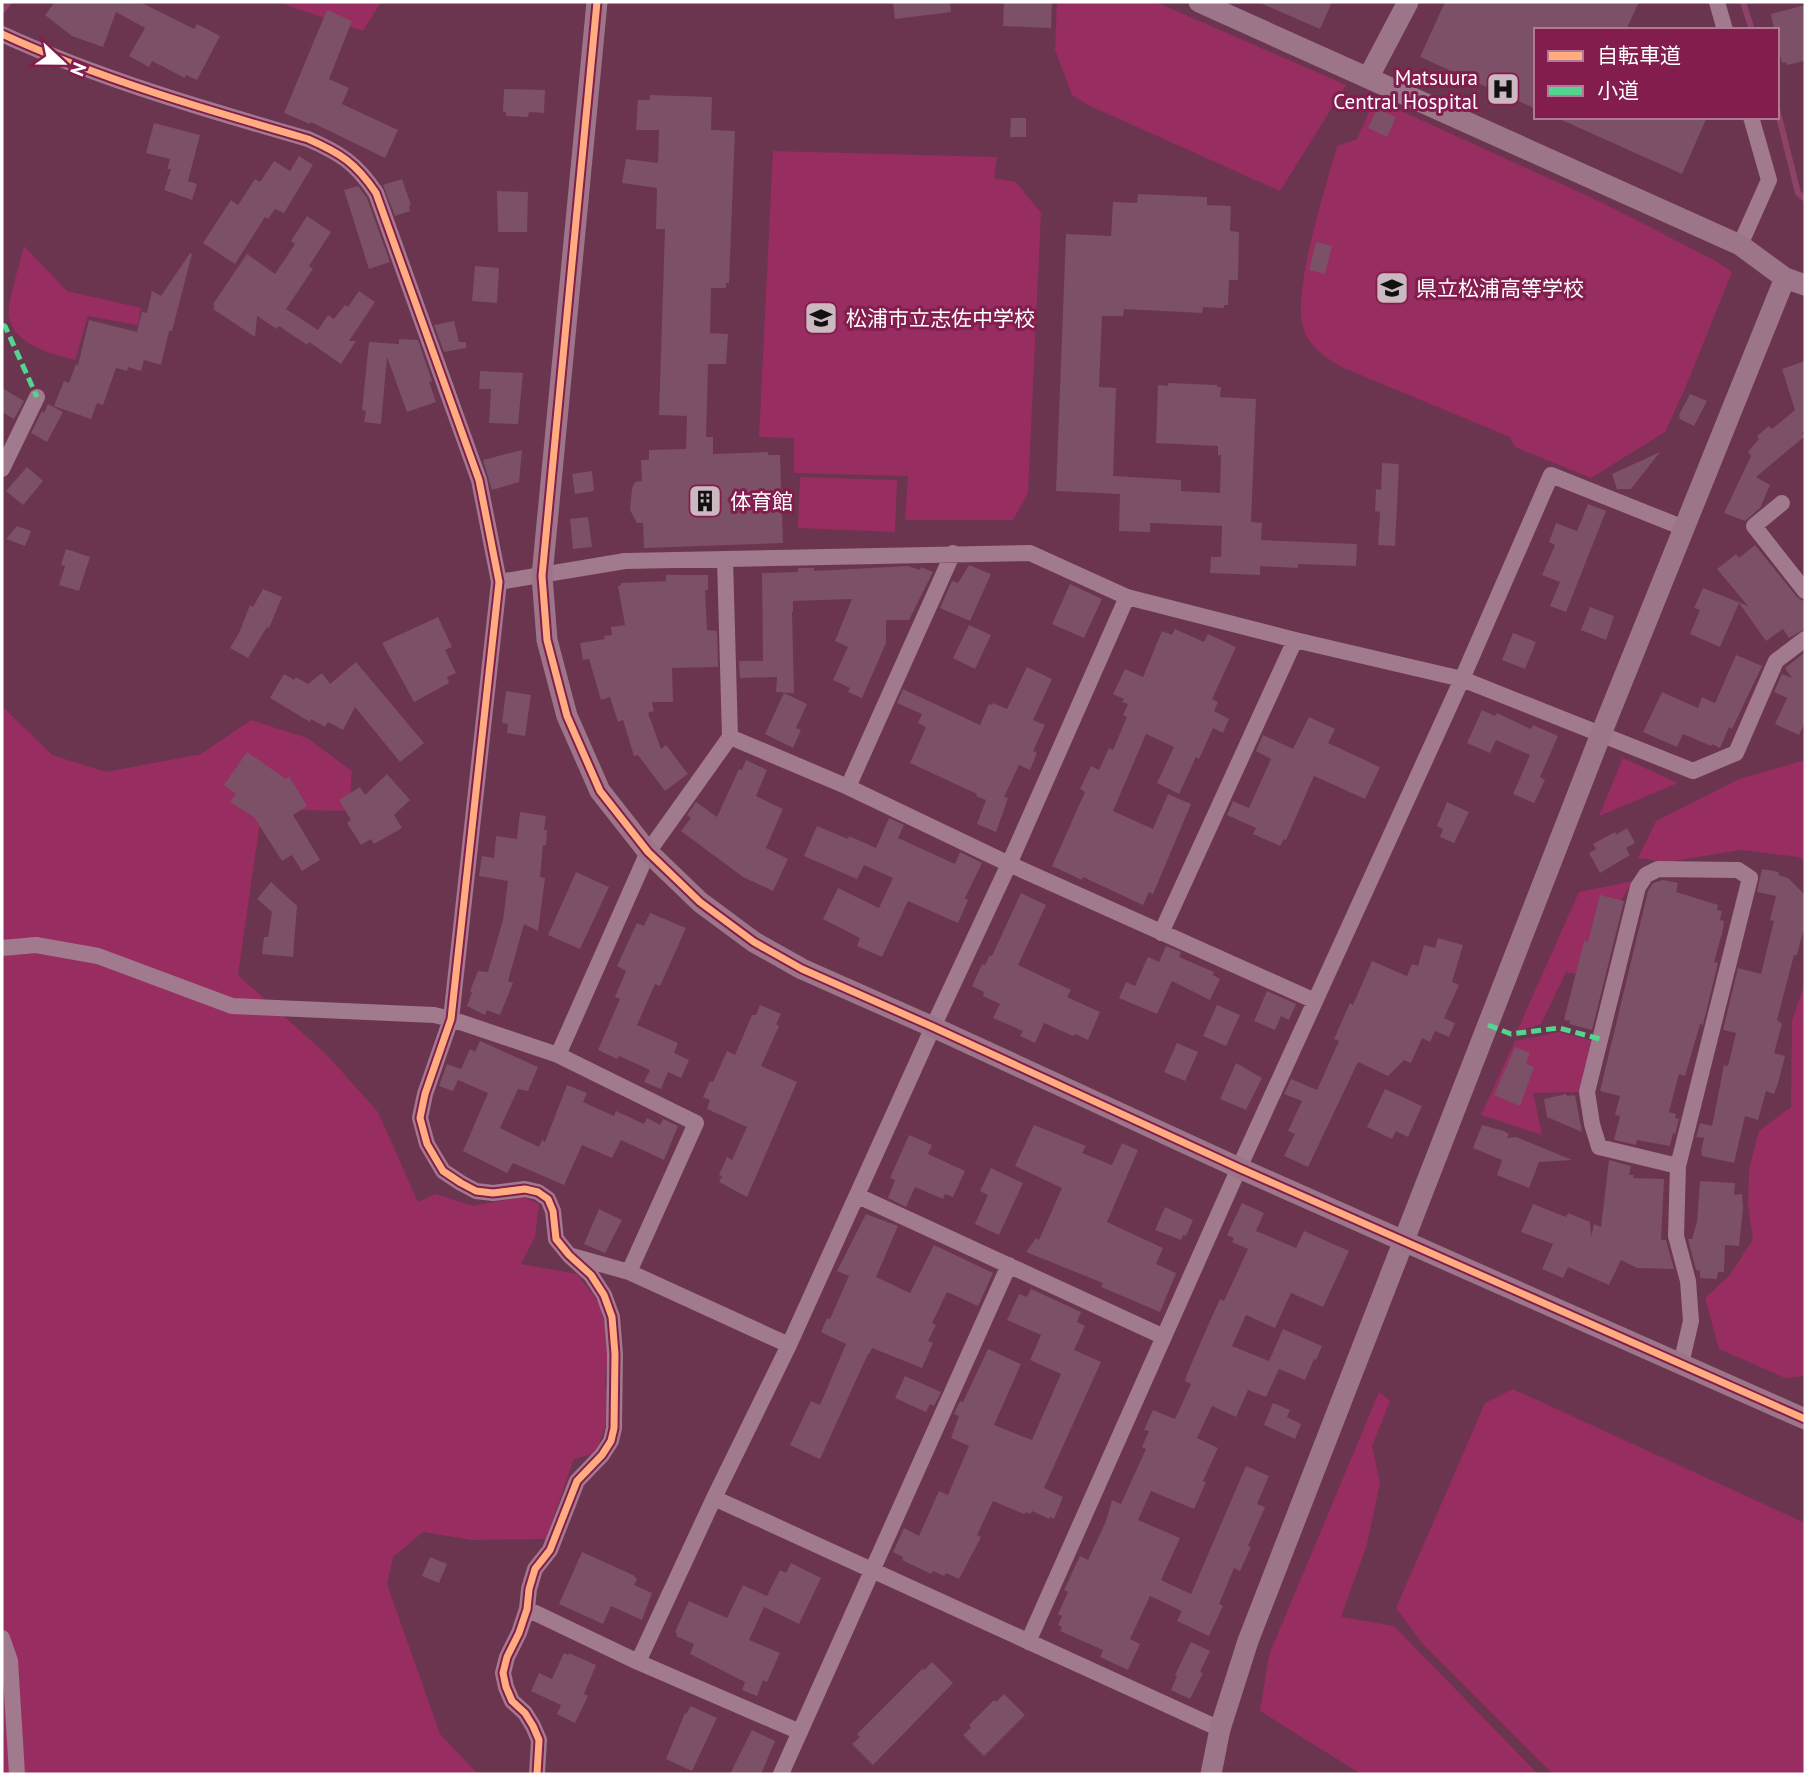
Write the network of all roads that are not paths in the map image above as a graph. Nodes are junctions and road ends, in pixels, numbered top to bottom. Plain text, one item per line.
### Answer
1 (597, 2) edge
2 (1199, 2) edge
3 (1408, 2) edge
4 (1717, 2) edge
5 (1724, 28) edge
6 (2, 34) edge
7 (1368, 78) junction
8 (1752, 119) edge
9 (1740, 245) junction
10 (1785, 278) junction
11 (1805, 285) edge
12 (37, 397) dead end
13 (2, 469) edge
14 (1782, 503) dead end
15 (1684, 528) junction
16 (953, 553) junction
17 (725, 559) junction
18 (542, 576) junction
19 (499, 582) junction
20 (1805, 591) edge
21 (1127, 597) junction
22 (1805, 639) edge
23 (1295, 640) junction
24 (1462, 679) junction
25 (1601, 734) junction
26 (730, 737) junction
27 (848, 787) junction
28 (648, 852) junction
29 (1009, 864) junction
30 (1161, 933) junction
31 (2, 948) edge
32 (1315, 1001) junction
33 (451, 1019) junction
34 (933, 1027) junction
35 (558, 1055) junction
36 (1678, 1166) junction
37 (1239, 1168) junction
38 (858, 1196) junction
39 (1405, 1242) junction
40 (569, 1255) junction
41 (1009, 1265) junction
42 (629, 1272) junction
43 (1164, 1337) junction
44 (789, 1345) junction
45 (1681, 1364) junction
46 (1805, 1419) edge
47 (714, 1498) junction
48 (872, 1570) junction
49 (527, 1609) junction
50 (2, 1639) edge
51 (1028, 1642) junction
52 (638, 1662) junction
53 (1220, 1729) junction
54 (800, 1732) junction
55 (17, 1774) edge
56 (537, 1774) edge
57 (781, 1774) edge
58 (1211, 1774) edge

1 - 18 street
2 - 7 street
3 - 7 street
4 - 5 street
6 - 19 street
7 - 9 street
8 - 9 street
9 - 10 street
10 - 11 street
10 - 15 street
12 - 13 street
14 - 20 street
15 - 24 street
15 - 25 street
16 - 17 street
16 - 21 street
16 - 27 street
17 - 18 street
17 - 26 street
18 - 19 street
18 - 28 street
19 - 33 street
21 - 23 street
21 - 29 street
22 - 25 street
23 - 24 street
23 - 30 street
24 - 25 street
24 - 32 street
25 - 39 street
26 - 27 street
26 - 28 street
27 - 29 street
28 - 34 street
28 - 35 street
29 - 30 street
29 - 34 street
30 - 32 street
31 - 33 street
32 - 37 street
33 - 35 street
33 - 40 street
34 - 37 street
34 - 38 street
35 - 42 street
36 - 36 street
36 - 45 street
37 - 39 street
37 - 43 street
38 - 41 street
38 - 44 street
39 - 45 street
39 - 53 street
40 - 42 street
40 - 49 street
41 - 43 street
41 - 48 street
42 - 44 street
43 - 51 street
44 - 47 street
45 - 46 street
47 - 48 street
47 - 52 street
48 - 51 street
48 - 54 street
49 - 52 street
49 - 56 street
50 - 55 street
51 - 53 street
52 - 54 street
53 - 58 street
54 - 57 street

